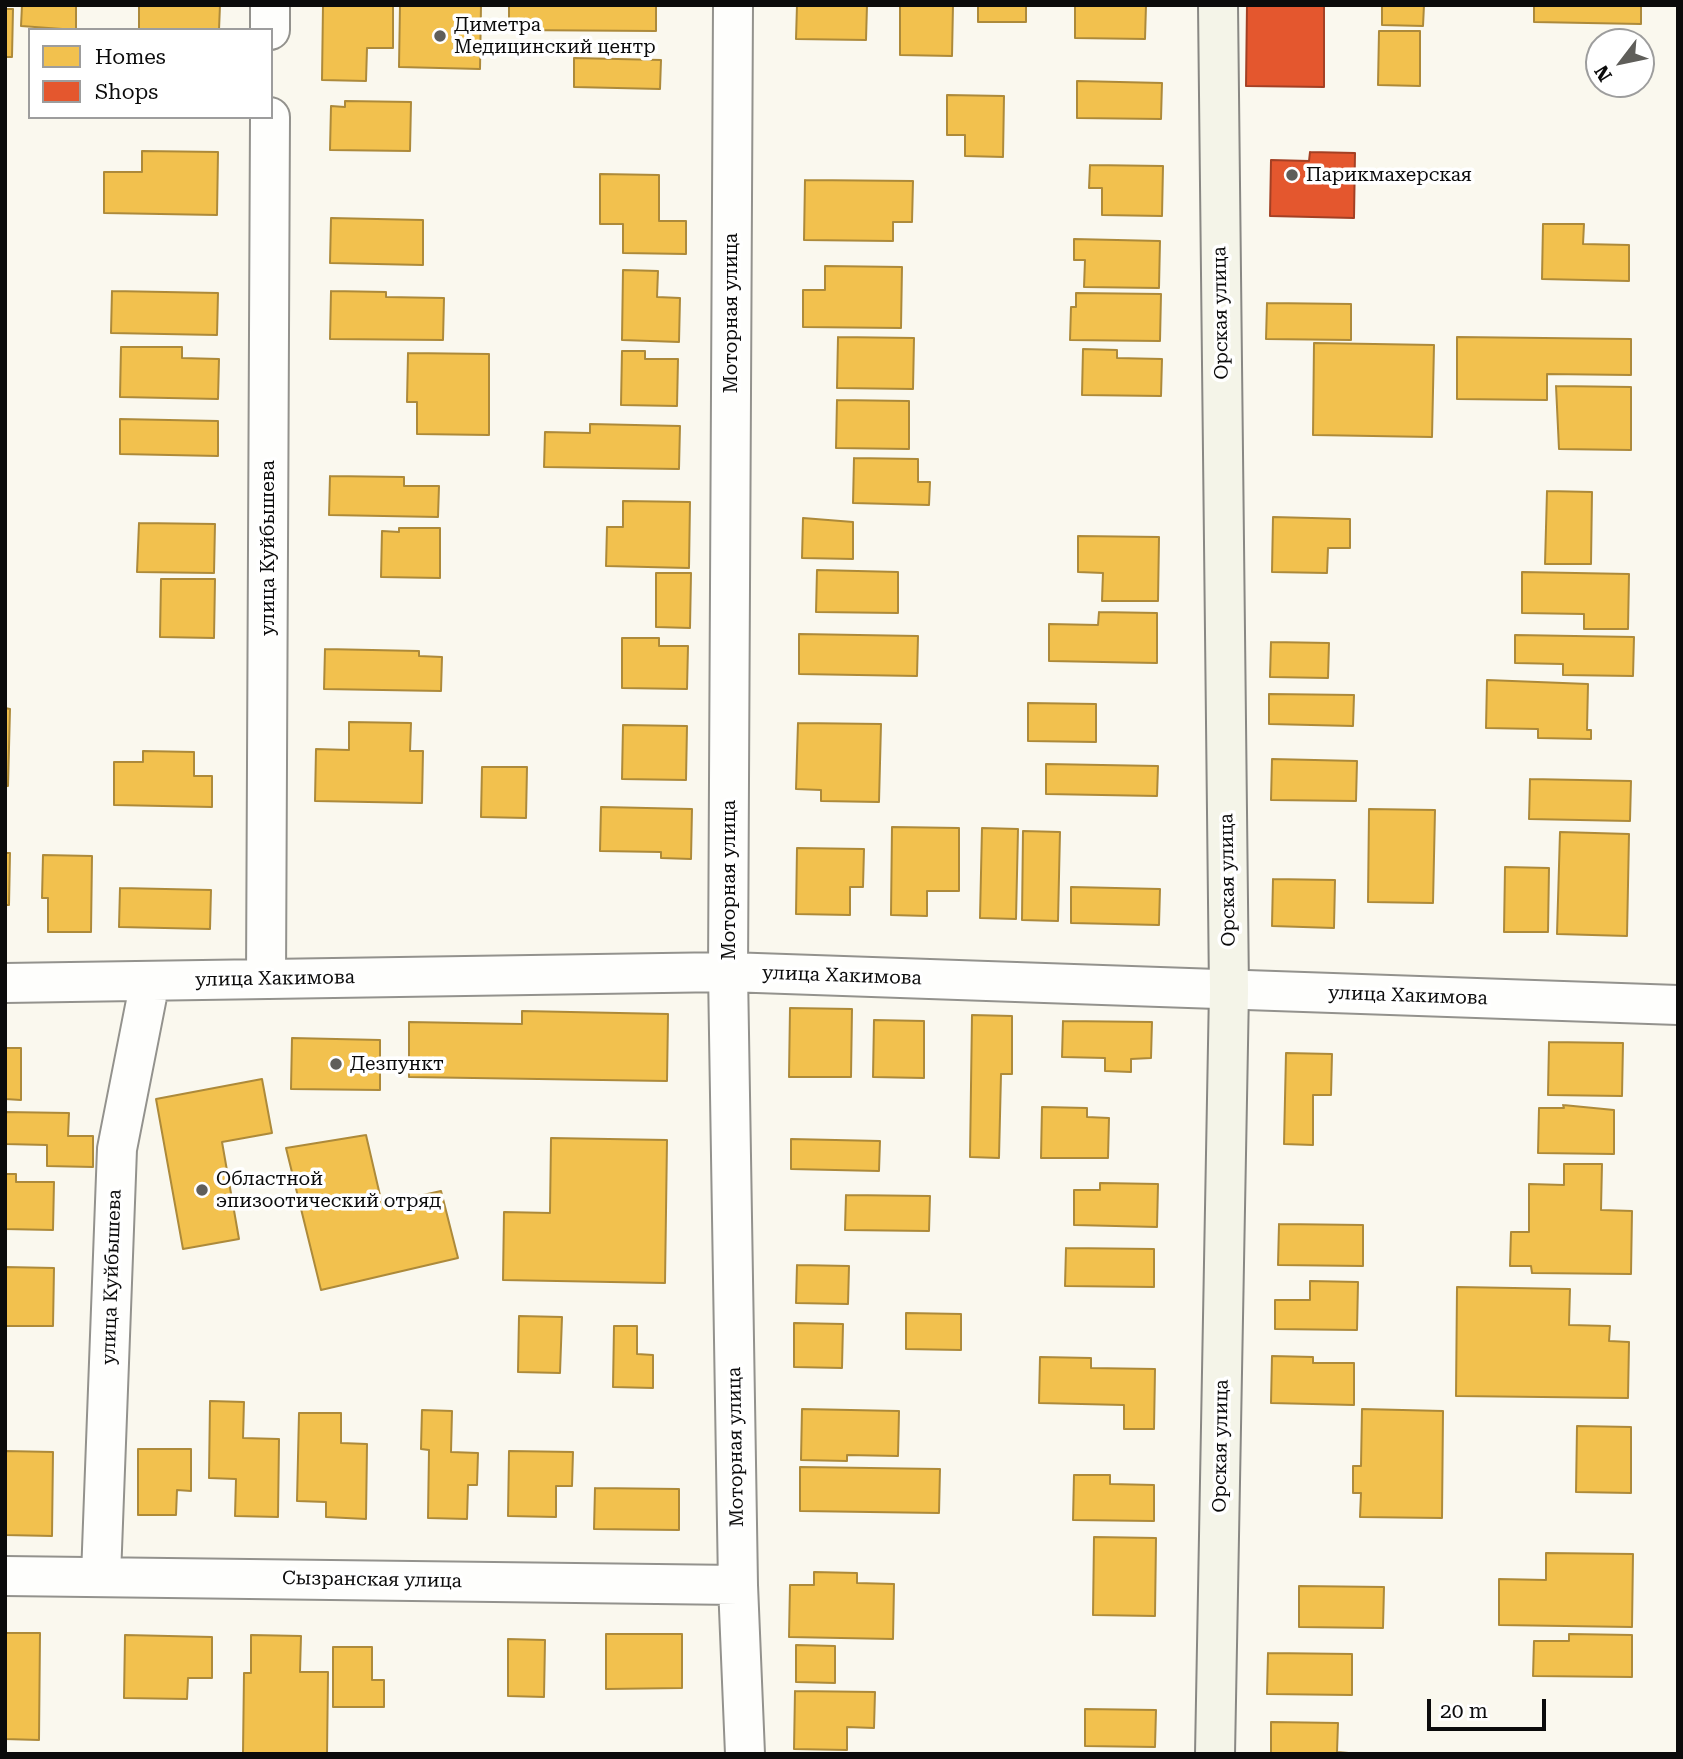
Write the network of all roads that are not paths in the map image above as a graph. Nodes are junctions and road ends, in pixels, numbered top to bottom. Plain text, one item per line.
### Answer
1 (270, 5) edge
2 (733, 5) edge
3 (1217, 5) edge
4 (270, 28) edge
5 (270, 119) edge
6 (728, 972) junction
7 (266, 979) junction
8 (150, 981) junction
9 (5, 983) edge
10 (1229, 990) junction
11 (1678, 1005) edge
12 (5, 1576) edge
13 (101, 1576) junction
14 (738, 1585) junction
15 (745, 1754) edge
16 (1215, 1754) edge

1 - 4 street
2 - 6 street, Моторная улица
3 - 10 main road, Орская улица
5 - 7 street, улица Куйбышева
6 - 7 street, улица Хакимова
6 - 10 street, улица Хакимова
6 - 14 street, Моторная улица
7 - 8 street, улица Хакимова
8 - 9 street, улица Хакимова
8 - 13 street, улица Куйбышева
10 - 11 street, улица Хакимова
10 - 16 main road, Орская улица
12 - 13 street, Сызранская улица
13 - 14 street, Сызранская улица
14 - 15 street, Моторная улица

